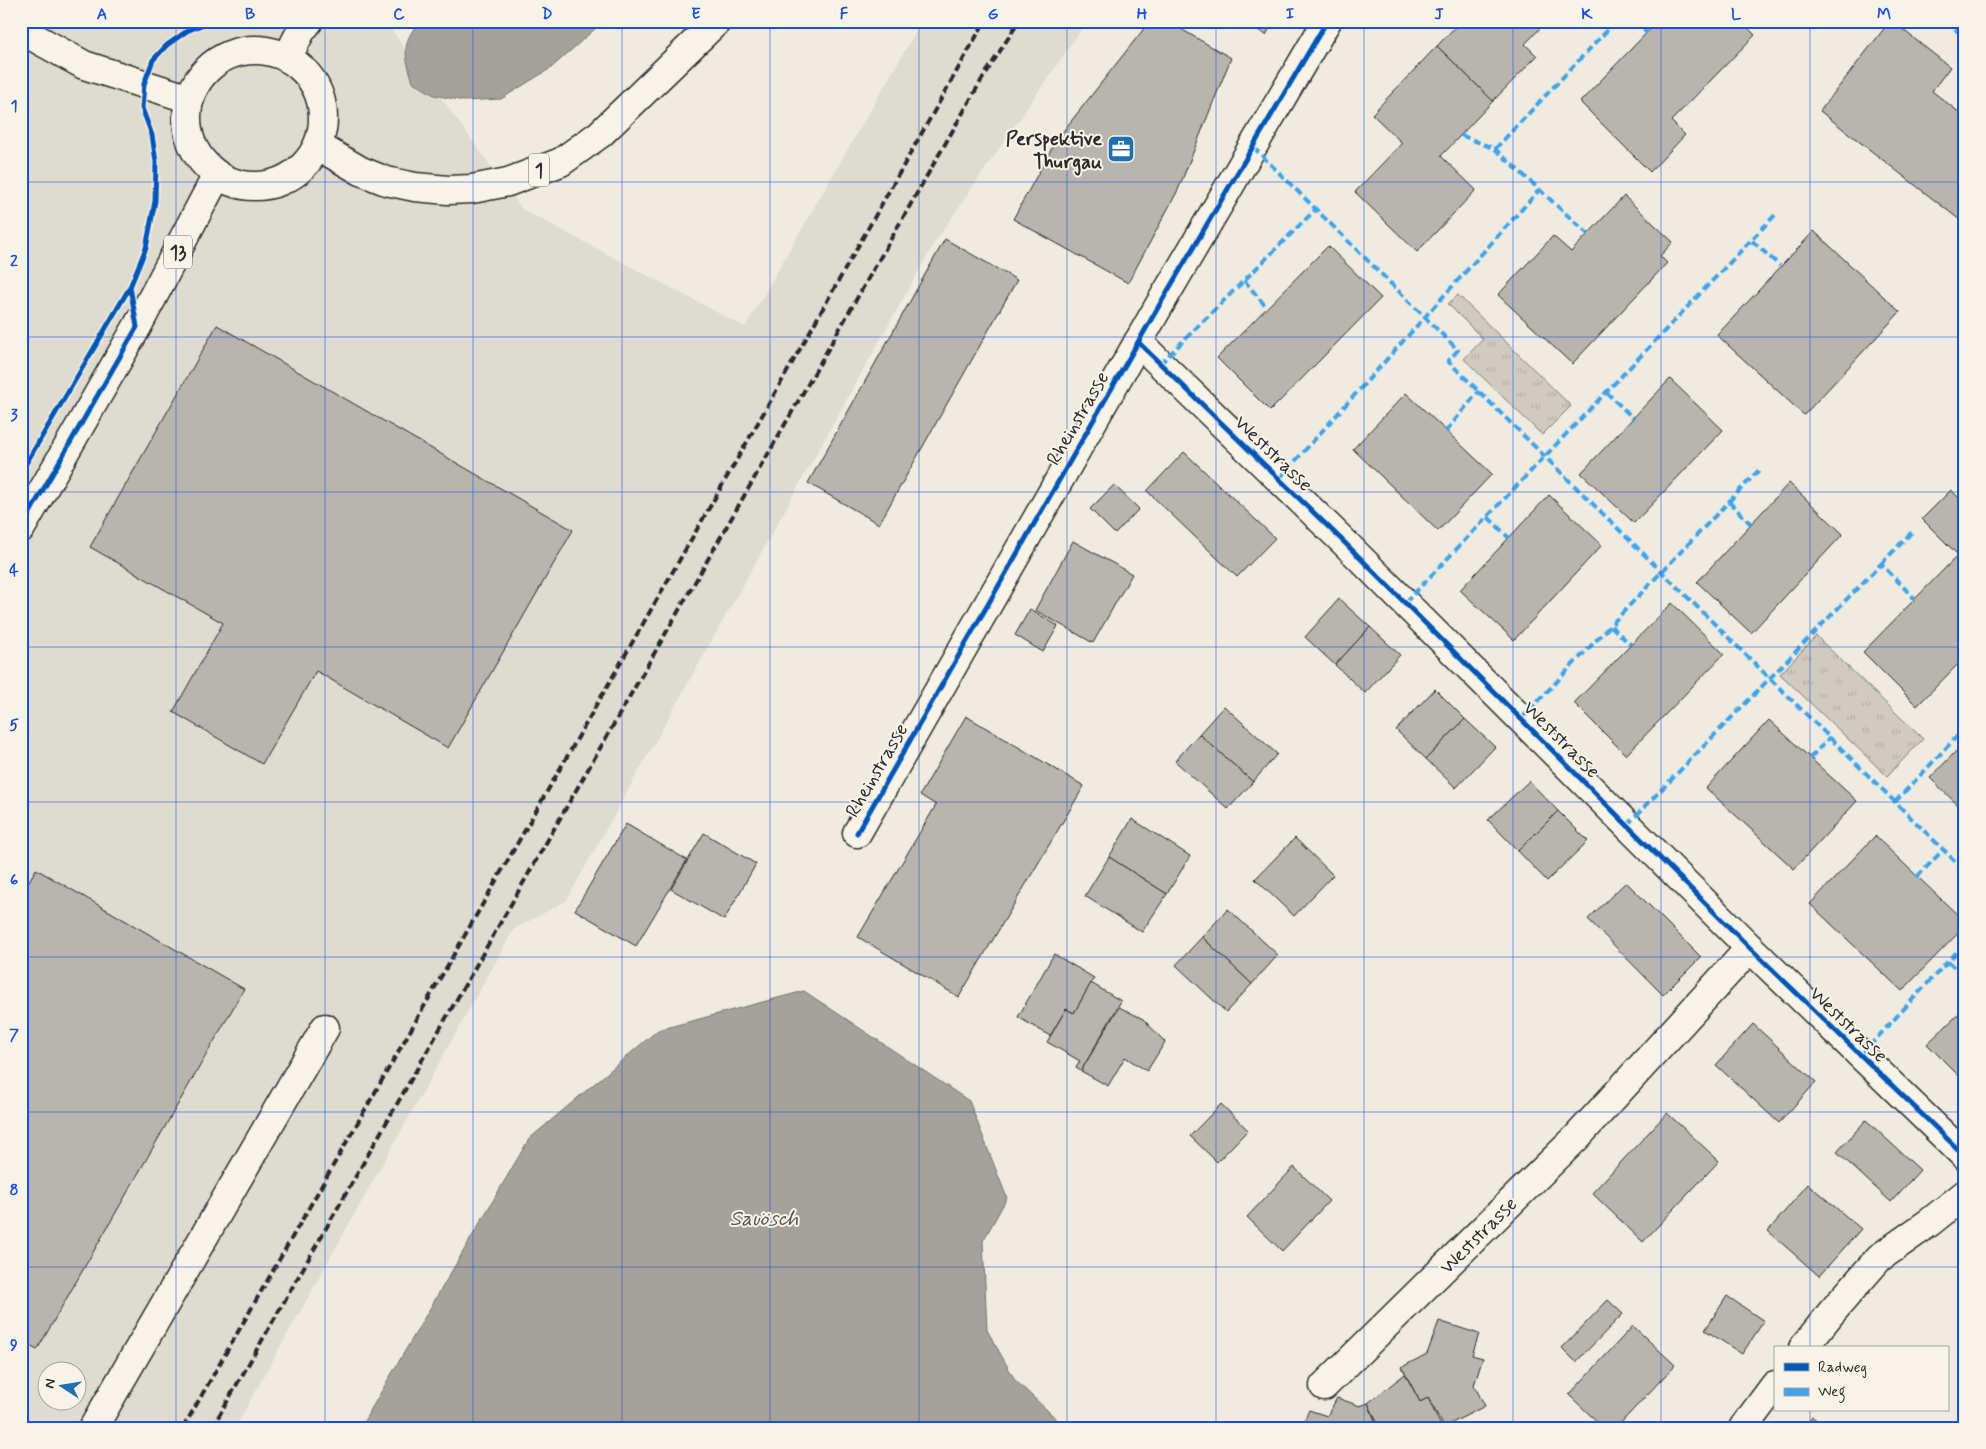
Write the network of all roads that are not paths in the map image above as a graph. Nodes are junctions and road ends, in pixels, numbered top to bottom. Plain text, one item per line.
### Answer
1 (310, 21) edge
2 (717, 21) edge
3 (1327, 21) edge
4 (26, 28) edge
5 (287, 58) junction
6 (190, 99) junction
7 (318, 146) junction
8 (217, 175) junction
9 (1138, 342) junction
10 (21, 528) edge
11 (857, 833) dead end
12 (1750, 948) junction
13 (325, 1028) dead end
14 (1965, 1156) edge
15 (1965, 1194) edge
16 (1806, 1346) edge
17 (1324, 1386) dead end
18 (1774, 1386) edge
19 (94, 1428) edge
20 (1742, 1428) edge

1 - 5 street
2 - 7 street, 1
3 - 9 street, Rheinstrasse
4 - 6 street
5 - 6 street
5 - 7 street
6 - 8 street
7 - 8 street
8 - 10 street, 13
9 - 11 street, Rheinstrasse
9 - 12 street, Weststrasse
12 - 14 street, Weststrasse
12 - 17 street, Weststrasse
13 - 19 street
15 - 16 street
18 - 20 street

